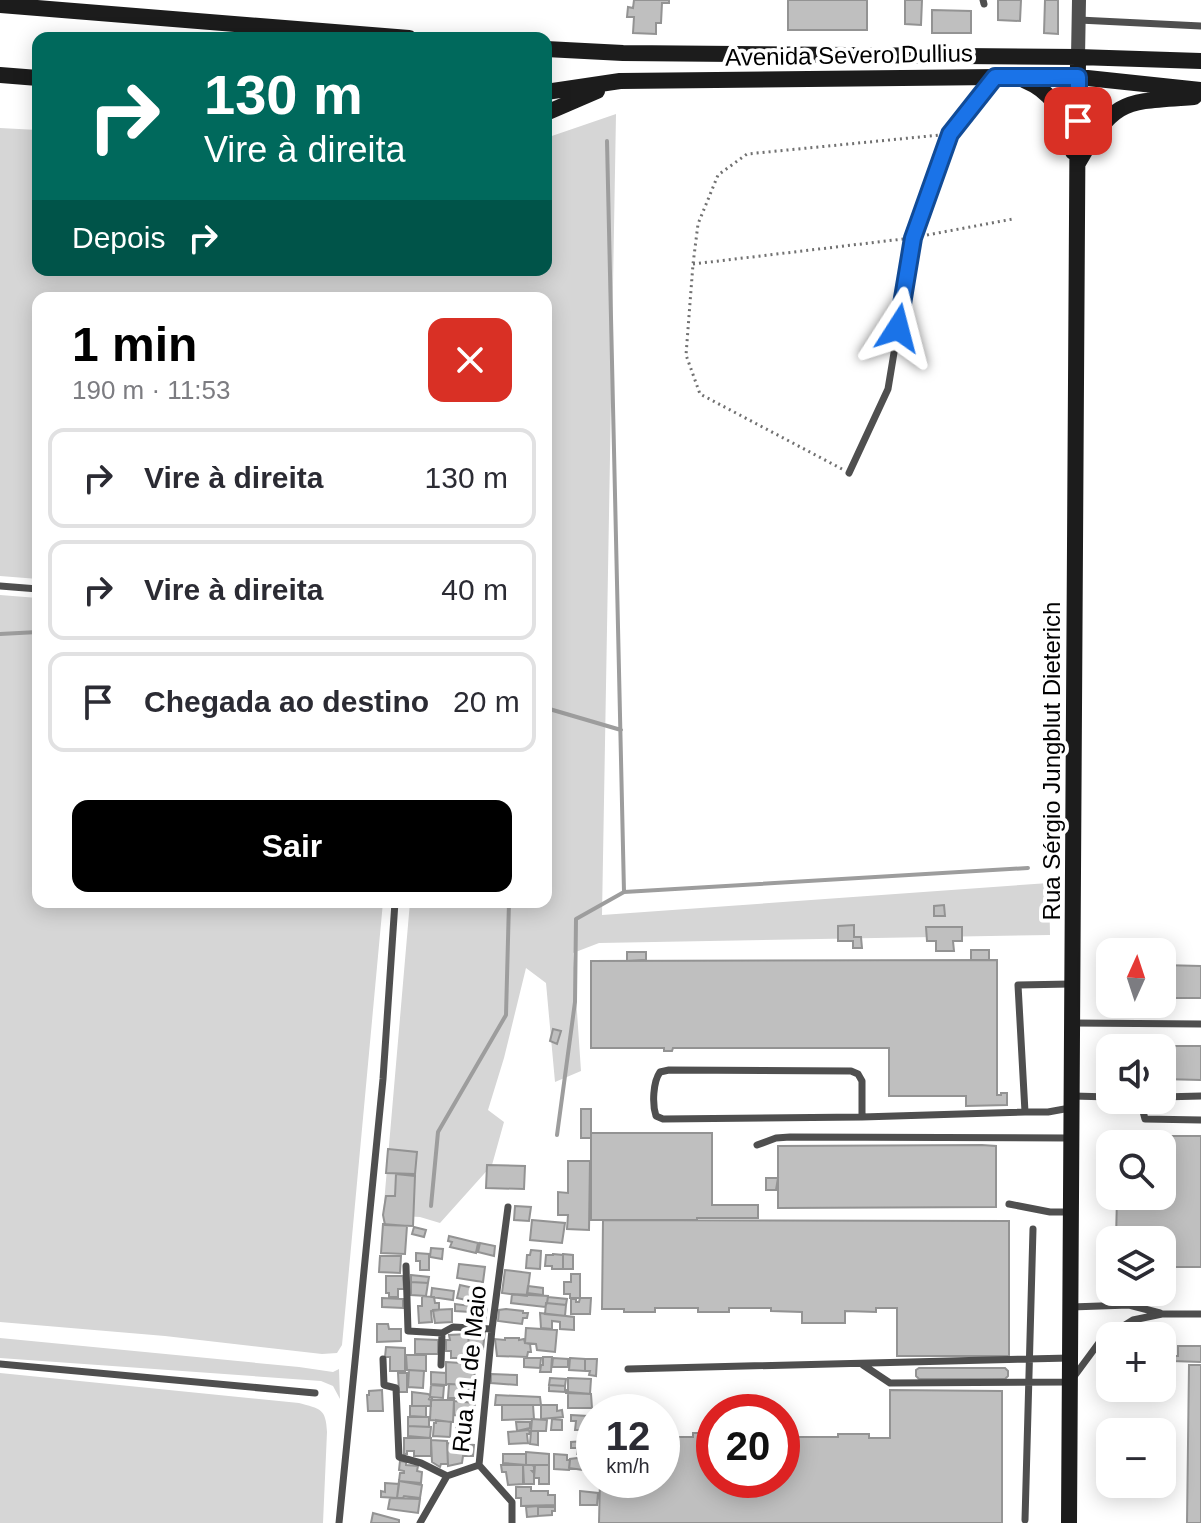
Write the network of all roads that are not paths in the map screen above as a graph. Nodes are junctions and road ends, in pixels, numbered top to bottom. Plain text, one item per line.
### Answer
1 (1079, 0) edge
2 (0, 5) edge
3 (1079, 20) junction
4 (1201, 26) edge
5 (335, 32) edge
6 (552, 49) edge
7 (1078, 57) junction
8 (1201, 61) edge
9 (0, 75) edge
10 (995, 77) junction
11 (1078, 77) junction
12 (32, 78) edge
13 (1018, 78) junction
14 (620, 81) junction
15 (1201, 90) edge
16 (552, 91) edge
17 (1201, 97) edge
18 (552, 110) edge
19 (1078, 164) junction
20 (849, 473) road end
21 (0, 586) edge
22 (32, 589) edge
23 (395, 908) edge
24 (1073, 984) junction
25 (1073, 1023) junction
26 (1201, 1024) edge
27 (1201, 1096) edge
28 (1176, 1097) edge
29 (1096, 1099) edge
30 (1072, 1102) junction
31 (1025, 1112) junction
32 (1144, 1114) edge
33 (862, 1117) junction
34 (1201, 1120) edge
35 (1072, 1138) junction
36 (757, 1145) dead end
37 (1009, 1204) dead end
38 (508, 1207) dead end
39 (1072, 1212) junction
40 (1033, 1229) dead end
41 (406, 1266) dead end
42 (1071, 1307) junction
43 (1162, 1314) junction
44 (1201, 1314) edge
45 (492, 1329) junction
46 (442, 1333) junction
47 (1071, 1358) junction
48 (383, 1359) dead end
49 (1029, 1360) junction
50 (0, 1364) edge
51 (861, 1364) junction
52 (441, 1365) dead end
53 (628, 1369) dead end
54 (1070, 1382) junction
55 (1029, 1383) junction
56 (315, 1393) dead end
57 (479, 1465) junction
58 (447, 1476) junction
59 (1025, 1520) dead end
60 (339, 1523) edge
61 (420, 1523) edge
62 (512, 1523) edge
63 (1069, 1523) edge

1 - 3 street, Rua Sérgio Jungblut Dieterich
2 - 5 main road
3 - 4 lane
3 - 7 street, Rua Sérgio Jungblut Dieterich
6 - 7 main road, Avenida Severo Dullius
7 - 8 main road, Avenida Severo Dullius
7 - 11 main road, Rua Sérgio Jungblut Dieterich
9 - 12 main road
10 - 13 main road, Avenida Severo Dullius
10 - 14 main road, Avenida Severo Dullius
10 - 20 lane
11 - 13 main road, Avenida Severo Dullius
11 - 15 main road, Avenida Severo Dullius
11 - 19 main road, Rua Sérgio Jungblut Dieterich
13 - 19 main road
14 - 16 main road, Avenida Severo Dullius
14 - 18 main road
17 - 19 main road
19 - 24 main road, Rua Sérgio Jungblut Dieterich
21 - 22 lane
23 - 60 lane
24 - 25 main road, Rua Sérgio Jungblut Dieterich
24 - 31 lane
25 - 26 lane
25 - 30 main road, Rua Sérgio Jungblut Dieterich
27 - 28 lane
29 - 30 lane
30 - 31 lane
30 - 35 main road, Rua Sérgio Jungblut Dieterich
31 - 33 lane
32 - 34 lane
33 - 33 lane
35 - 36 lane
35 - 39 main road, Rua Sérgio Jungblut Dieterich
37 - 39 lane
38 - 45 lane, Rua 11 de Maio
39 - 42 main road, Rua Sérgio Jungblut Dieterich
40 - 49 lane
41 - 46 lane
42 - 43 lane
42 - 47 main road, Rua Sérgio Jungblut Dieterich
43 - 44 lane
43 - 54 lane
45 - 46 lane
45 - 57 lane, Rua 11 de Maio
46 - 52 lane
47 - 49 lane
47 - 54 main road, Rua Sérgio Jungblut Dieterich
48 - 58 lane
49 - 51 lane
49 - 55 lane
50 - 56 lane
51 - 53 lane
51 - 55 lane
54 - 55 lane
54 - 63 main road, Rua Sérgio Jungblut Dieterich
55 - 59 lane
57 - 58 lane
57 - 62 lane, Rua 11 de Maio
58 - 61 lane

